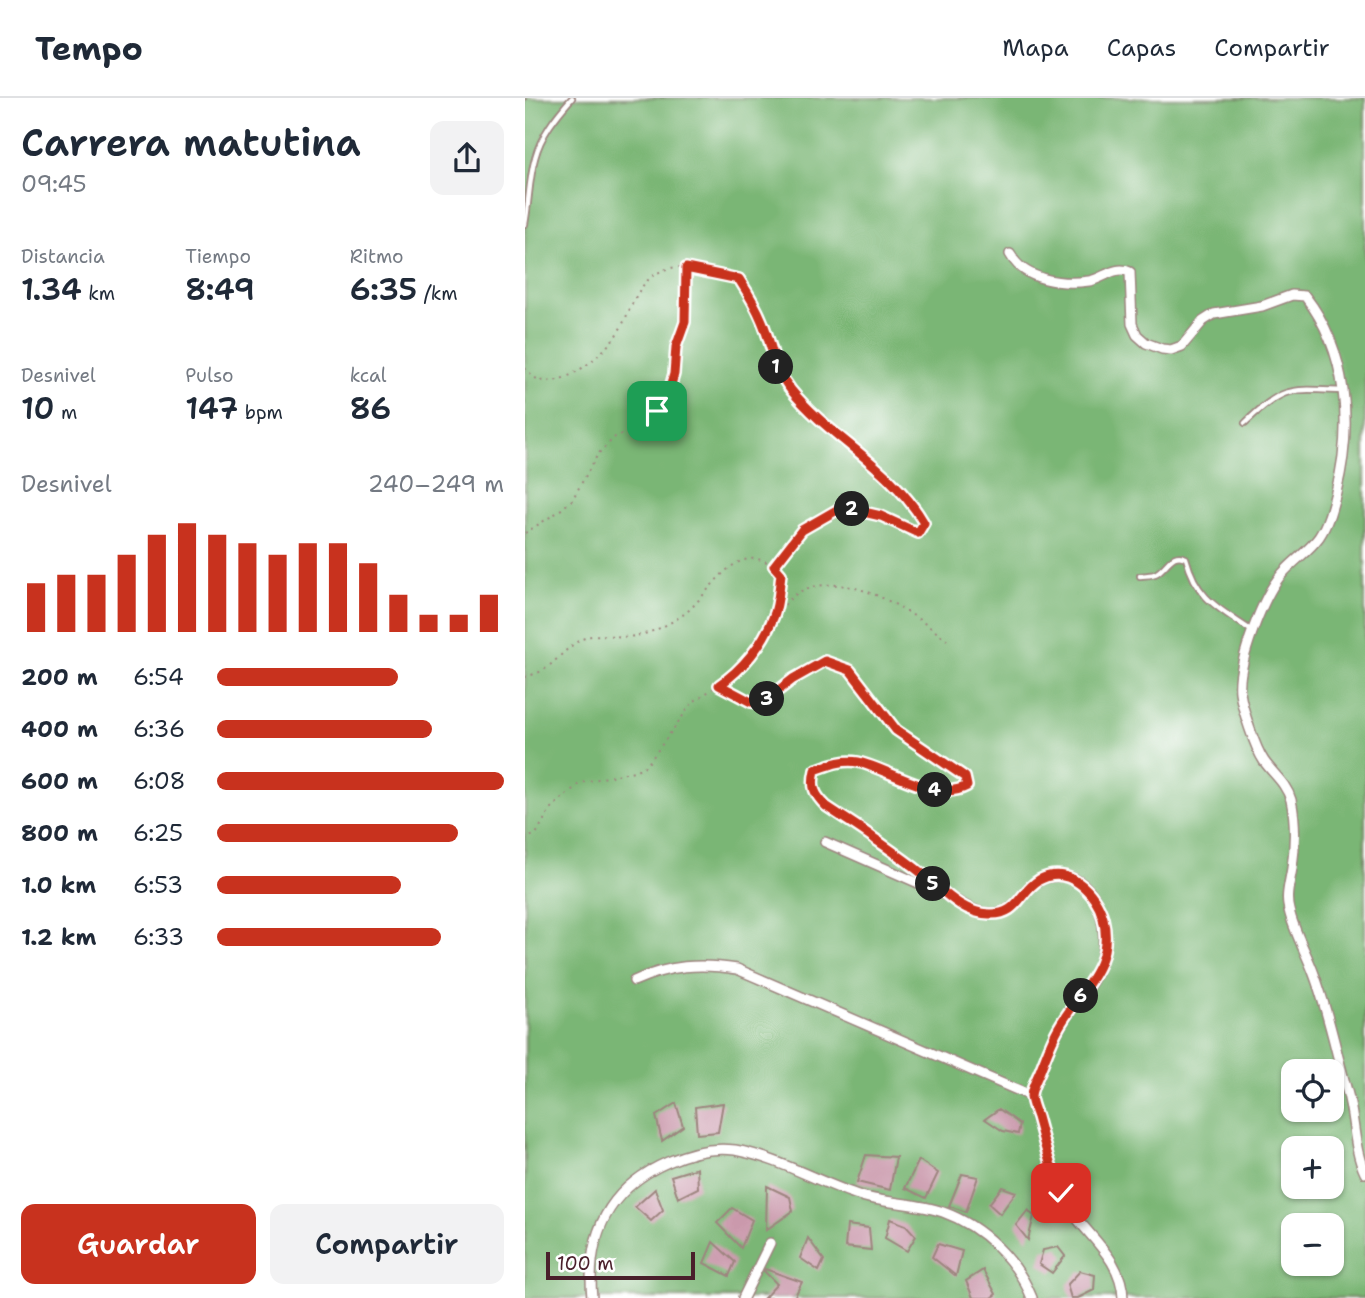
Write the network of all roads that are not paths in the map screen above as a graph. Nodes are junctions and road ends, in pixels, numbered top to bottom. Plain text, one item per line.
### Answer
1 (572, 98) edge
2 (525, 224) edge
3 (1010, 254) dead end
4 (1342, 391) junction
5 (1245, 423) dead end
6 (1140, 576) dead end
7 (1253, 632) junction
8 (815, 770) road end
9 (825, 842) dead end
10 (942, 893) junction
11 (634, 981) dead end
12 (1031, 1096) junction
13 (1365, 1173) edge
14 (770, 1242) dead end
15 (592, 1298) edge
16 (743, 1298) edge
17 (1032, 1298) edge
18 (1123, 1298) edge

1 - 2 lane
3 - 4 street
4 - 5 lane
4 - 7 street
6 - 7 lane
7 - 13 street
8 - 10 lane
9 - 10 street
10 - 12 street
11 - 12 street
12 - 18 street
14 - 16 street
15 - 17 street

